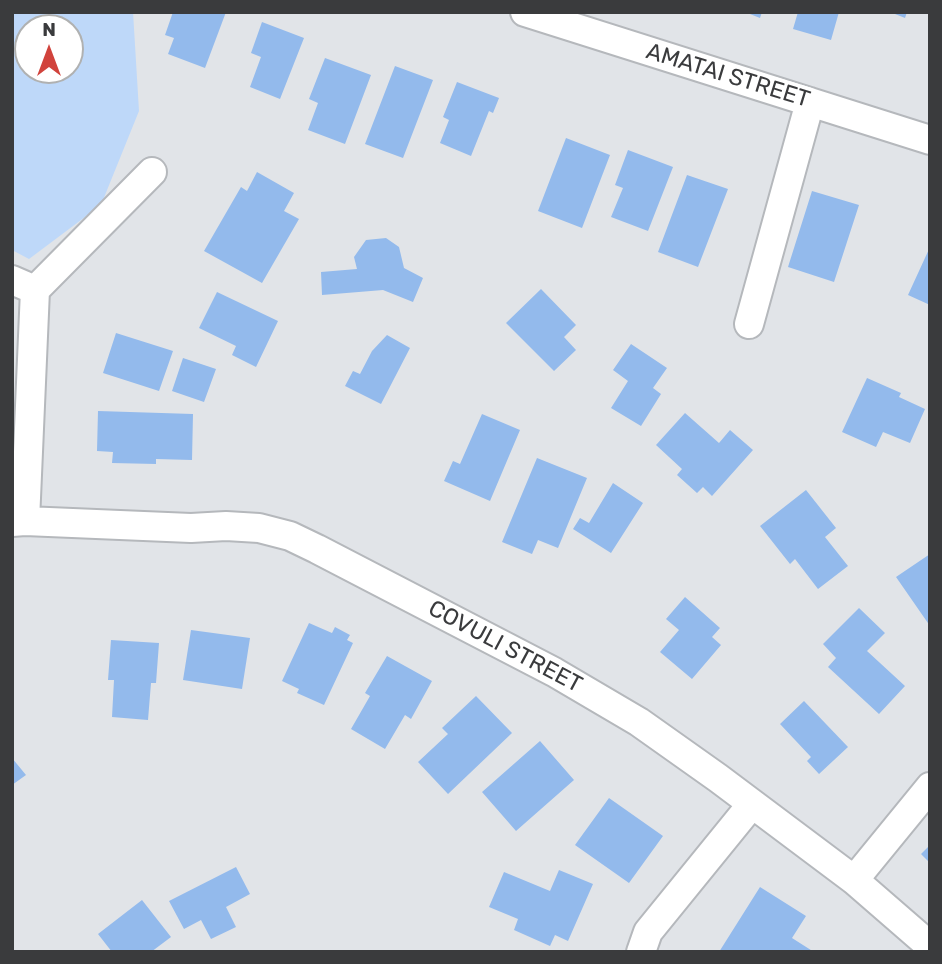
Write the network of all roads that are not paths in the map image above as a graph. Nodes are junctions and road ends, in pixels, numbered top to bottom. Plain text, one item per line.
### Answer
1 (525, 12) edge
2 (810, 102) junction
3 (930, 140) edge
4 (152, 172) dead end
5 (24, 284) edge
6 (749, 324) dead end
7 (18, 521) edge
8 (930, 787) edge
9 (752, 804) junction
10 (854, 880) junction
11 (930, 946) edge
12 (641, 952) edge

1 - 2 street, AMATAI STREET
2 - 3 street, AMATAI STREET
2 - 6 street
4 - 5 street
5 - 7 street
7 - 9 street, COVULI STREET
8 - 10 street
9 - 10 street, COVULI STREET
9 - 12 street
10 - 11 street, COVULI STREET

